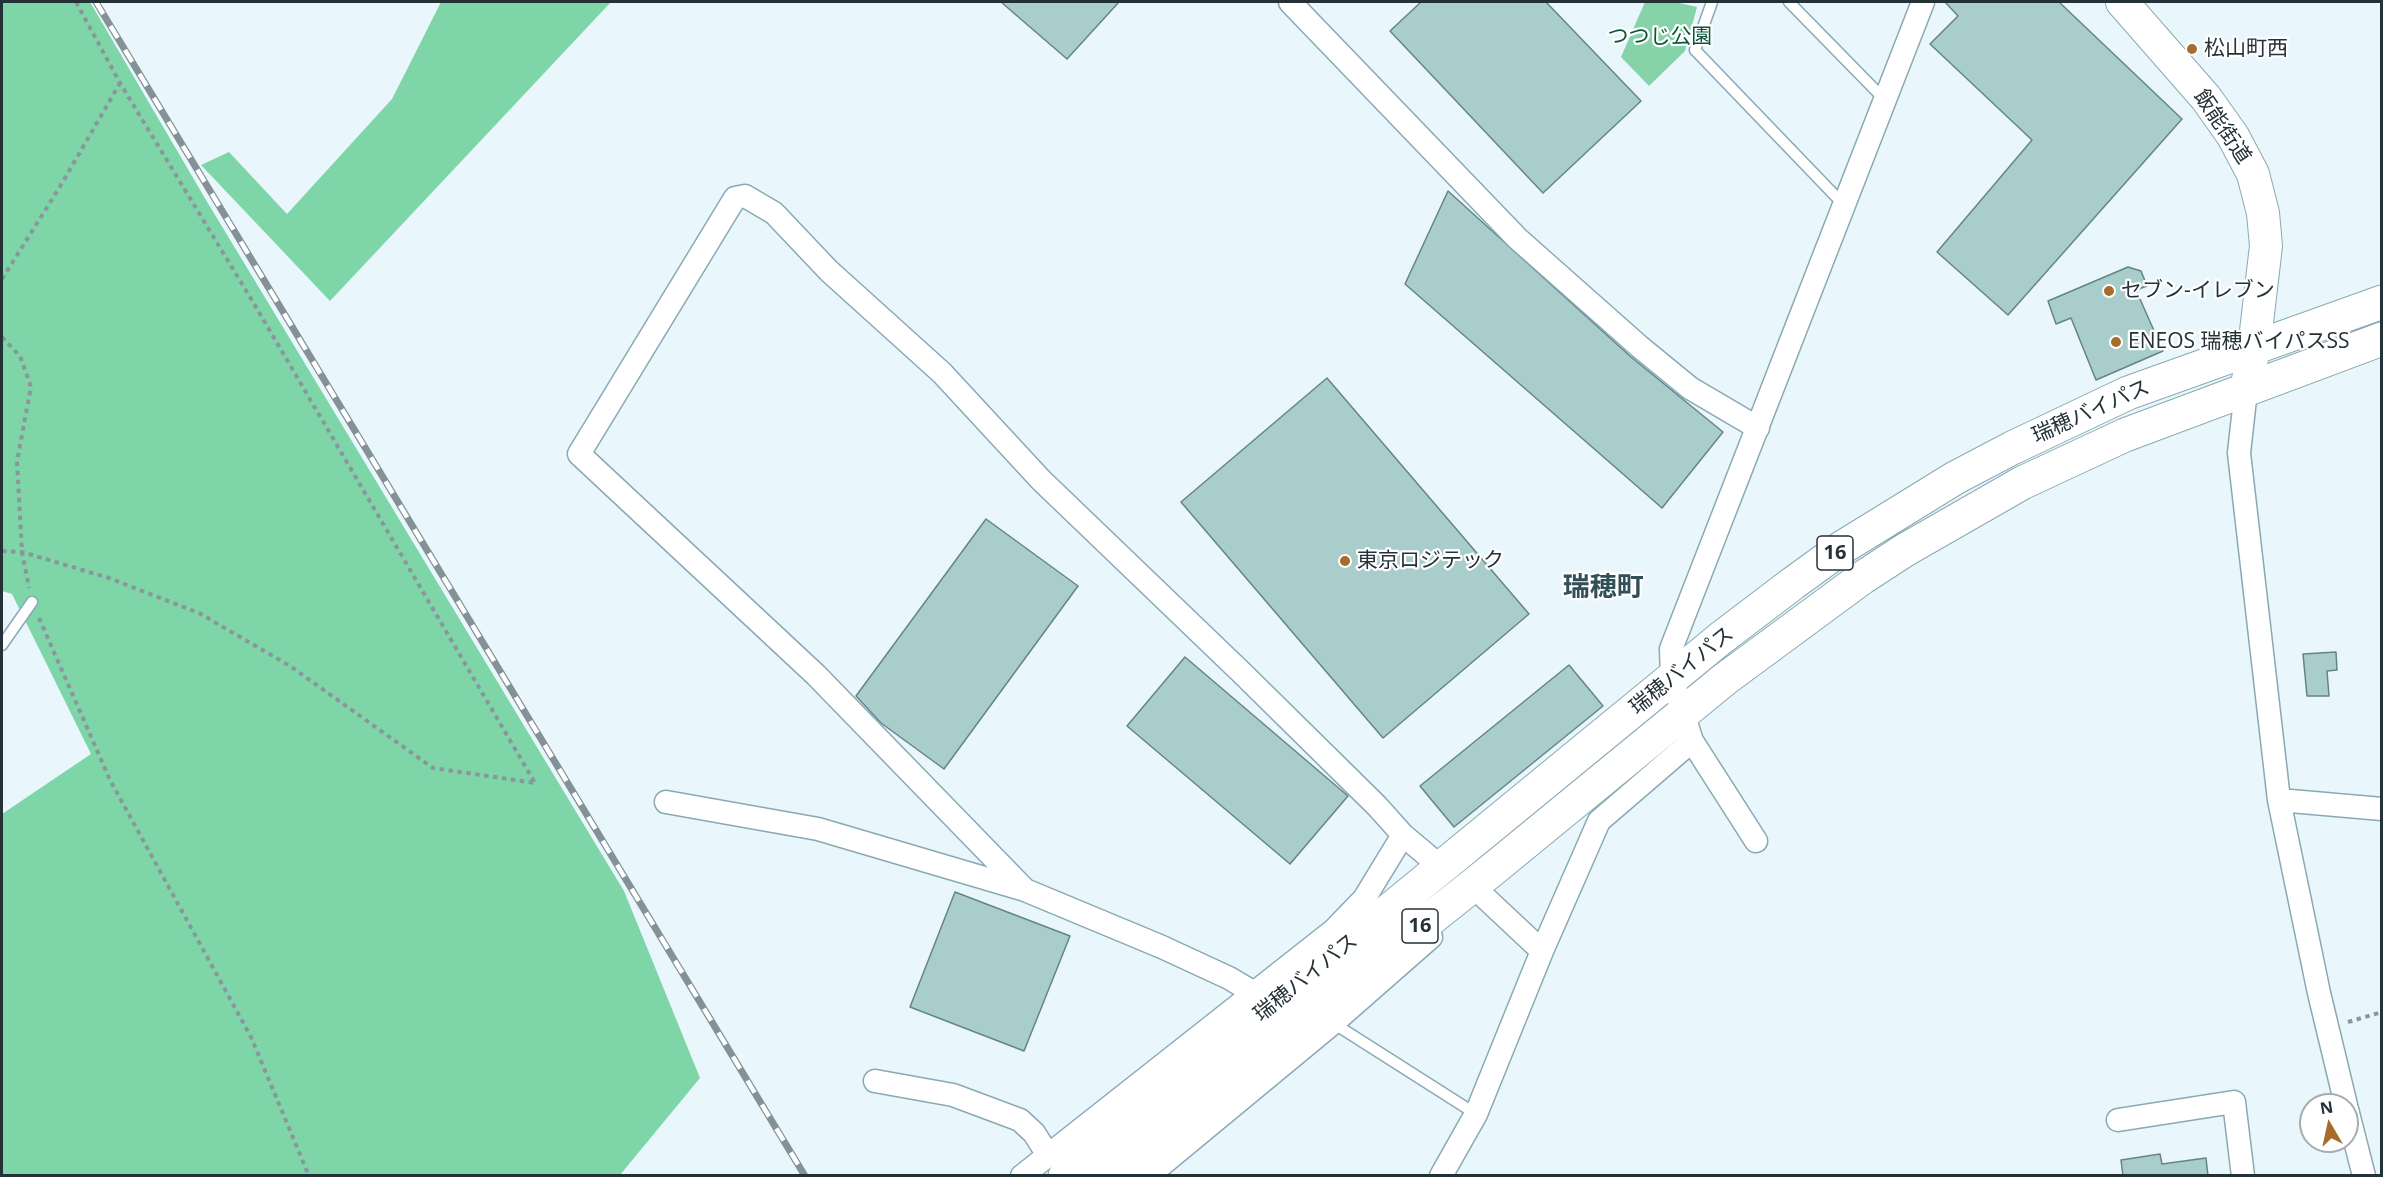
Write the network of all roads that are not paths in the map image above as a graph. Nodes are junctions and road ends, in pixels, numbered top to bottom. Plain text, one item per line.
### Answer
1 (1290, 2) edge
2 (1712, 2) edge
3 (1789, 2) edge
4 (1923, 2) edge
5 (2122, 2) edge
6 (1885, 100) junction
7 (1844, 205) junction
8 (2382, 302) edge
9 (2382, 339) edge
10 (2254, 348) junction
11 (2246, 390) junction
12 (1758, 428) junction
13 (32, 602) road end
14 (2, 645) edge
15 (1672, 679) junction
16 (1687, 727) junction
17 (2279, 800) junction
18 (666, 802) dead end
19 (2382, 809) edge
20 (1403, 835) junction
21 (1756, 841) dead end
22 (1441, 867) junction
23 (1485, 881) junction
24 (1025, 890) junction
25 (1542, 951) junction
26 (1256, 994) junction
27 (1333, 1023) junction
28 (875, 1081) dead end
29 (2344, 1093) edge
30 (1476, 1114) junction
31 (2118, 1120) dead end
32 (1148, 1125) junction
33 (2358, 1153) edge
34 (1057, 1166) edge
35 (1022, 1176) edge
36 (1108, 1176) edge
37 (1148, 1176) edge
38 (1441, 1176) edge
39 (2243, 1176) edge
40 (2364, 1176) edge

1 - 12 street
2 - 7 lane
3 - 6 lane
4 - 6 street
5 - 10 street, 飯能街道
6 - 7 street
7 - 12 street
8 - 10 highway, 瑞穂バイパス / 16
9 - 11 highway, 瑞穂バイパス / 16
10 - 11 street, 飯能街道
10 - 15 highway, 瑞穂バイパス / 16
11 - 16 highway, 瑞穂バイパス / 16
11 - 17 street
12 - 15 street
13 - 14 lane
15 - 16 street
15 - 22 highway, 瑞穂バイパス / 16
16 - 21 street
16 - 23 highway, 瑞穂バイパス / 16
16 - 25 street
17 - 19 street
17 - 29 street
18 - 24 street
20 - 22 street
20 - 24 street
20 - 26 street
22 - 32 highway, 瑞穂バイパス / 16
23 - 25 street
23 - 27 street
23 - 32 highway, 瑞穂バイパス / 16
24 - 26 street
25 - 30 street
26 - 34 street
27 - 30 lane
27 - 37 street
28 - 34 street
30 - 38 street
31 - 39 street
32 - 34 highway, 瑞穂バイパス / 16
32 - 36 highway, 瑞穂バイパス / 16
33 - 40 street
34 - 35 street

